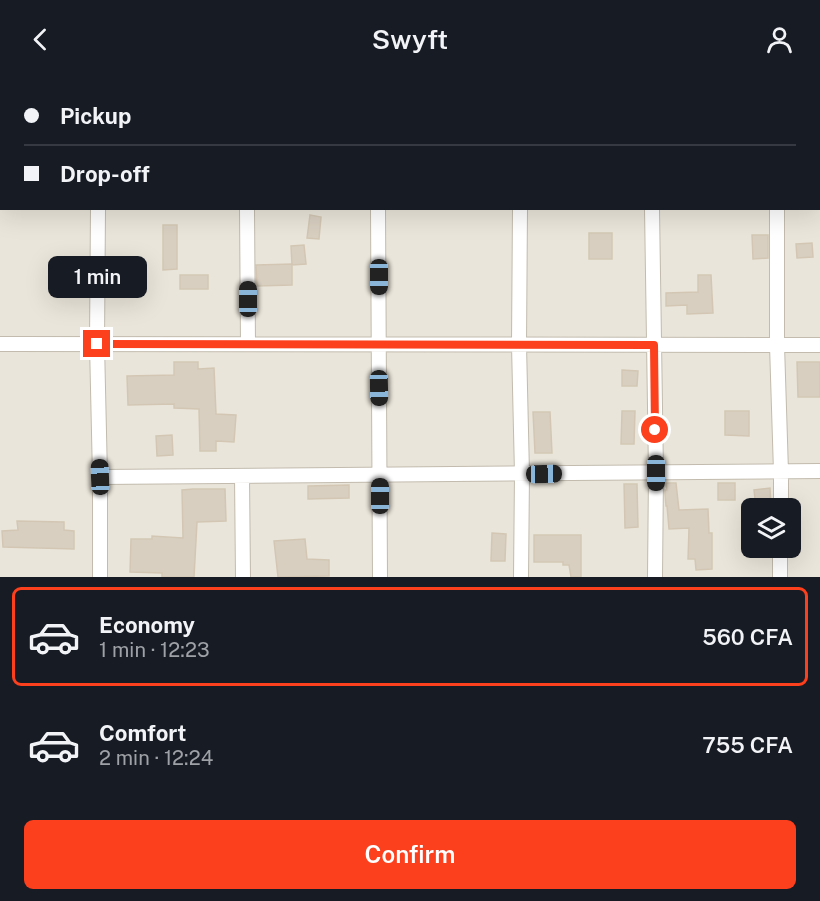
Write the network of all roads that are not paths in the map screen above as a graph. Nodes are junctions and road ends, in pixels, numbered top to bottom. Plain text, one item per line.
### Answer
1 (98, 210) edge
2 (248, 210) edge
3 (378, 210) edge
4 (520, 210) edge
5 (652, 210) edge
6 (777, 210) edge
7 (0, 344) edge
8 (97, 344) junction
9 (248, 344) junction
10 (379, 345) junction
11 (519, 345) junction
12 (654, 345) junction
13 (777, 345) junction
14 (820, 345) edge
15 (820, 471) edge
16 (781, 472) junction
17 (656, 473) junction
18 (522, 474) junction
19 (380, 475) junction
20 (242, 476) junction
21 (100, 477) junction
22 (781, 498) edge
23 (780, 558) edge
24 (100, 577) edge
25 (243, 577) edge
26 (380, 577) edge
27 (521, 577) edge
28 (655, 577) edge
29 (780, 577) edge

1 - 8 street
2 - 9 street
3 - 10 street
4 - 11 street
5 - 12 street
6 - 13 street
7 - 8 street
8 - 9 street
8 - 21 street
9 - 10 street
10 - 11 street
10 - 19 street
11 - 12 street
11 - 18 street
12 - 13 street
12 - 17 street
13 - 14 street
13 - 16 street
15 - 16 street
16 - 17 street
16 - 22 street
17 - 18 street
17 - 28 street
18 - 19 street
18 - 27 street
19 - 20 street
19 - 26 street
20 - 21 street
20 - 25 street
21 - 24 street
23 - 29 street

